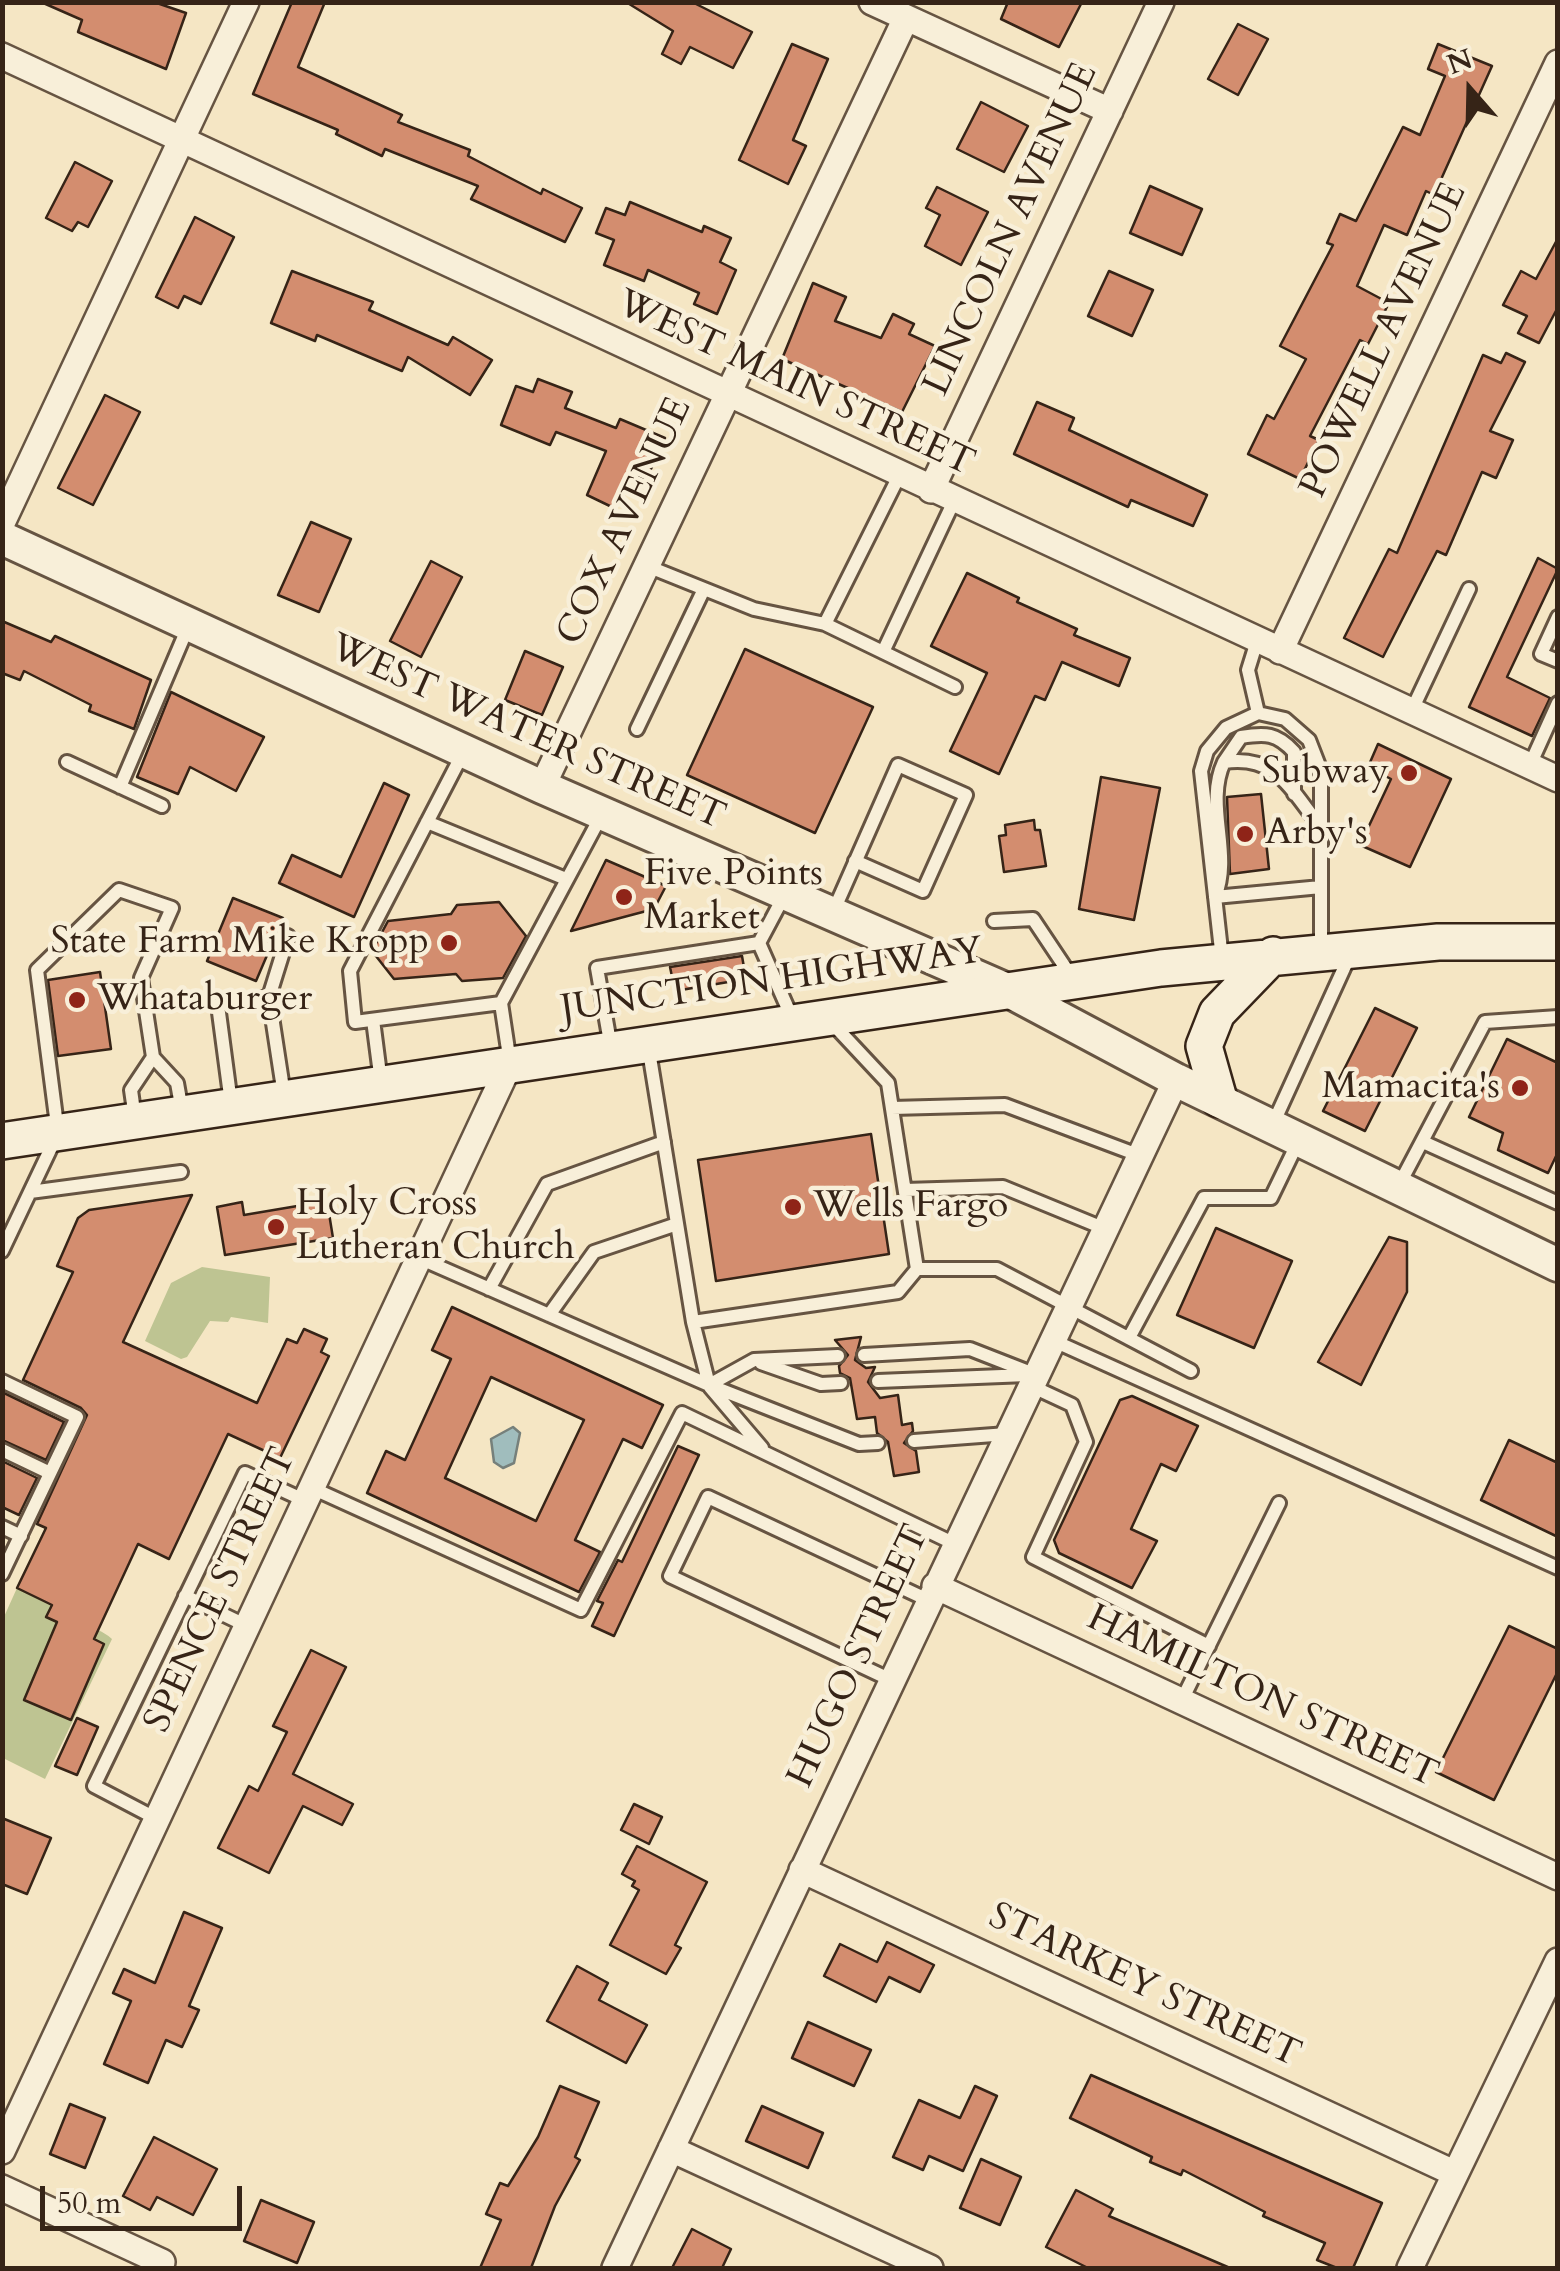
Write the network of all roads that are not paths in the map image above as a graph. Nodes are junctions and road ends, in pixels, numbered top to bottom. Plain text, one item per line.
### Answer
1 (246, 2) edge
2 (872, 2) edge
3 (1161, 2) edge
4 (906, 18) junction
5 (2, 56) edge
6 (1558, 63) edge
7 (1110, 112) junction
8 (182, 140) junction
9 (728, 394) junction
10 (899, 476) junction
11 (942, 496) junction
12 (2, 523) edge
13 (2, 538) edge
14 (647, 566) junction
15 (704, 589) junction
16 (1469, 589) dead end
17 (1558, 617) edge
18 (189, 624) junction
19 (825, 624) junction
20 (1269, 646) junction
21 (883, 652) junction
22 (1558, 660) edge
23 (955, 687) dead end
24 (1558, 703) edge
25 (1411, 712) junction
26 (1258, 713) junction
27 (637, 729) dead end
28 (464, 751) junction
29 (67, 762) dead end
30 (1224, 762) junction
31 (1530, 765) junction
32 (1558, 778) edge
33 (120, 786) junction
34 (542, 788) junction
35 (1294, 794) junction
36 (162, 806) dead end
37 (602, 814) junction
38 (427, 822) junction
39 (1321, 827) junction
40 (855, 862) junction
41 (566, 880) junction
42 (1322, 887) junction
43 (786, 894) junction
44 (1215, 897) junction
45 (832, 914) junction
46 (994, 921) dead end
47 (288, 936) dead end
48 (759, 942) junction
49 (1558, 942) edge
50 (1338, 950) junction
51 (1273, 956) junction
52 (1222, 961) junction
53 (1074, 981) junction
54 (1009, 991) junction
55 (269, 997) junction
56 (501, 1003) junction
57 (1558, 1016) edge
58 (373, 1020) junction
59 (810, 1020) junction
60 (647, 1043) junction
61 (611, 1048) junction
62 (153, 1057) junction
63 (510, 1063) junction
64 (1176, 1080) junction
65 (381, 1083) junction
66 (284, 1098) junction
67 (1219, 1099) junction
68 (232, 1106) junction
69 (892, 1108) junction
70 (182, 1114) junction
71 (135, 1120) junction
72 (58, 1133) junction
73 (1286, 1133) junction
74 (2, 1141) edge
75 (664, 1142) junction
76 (1423, 1142) junction
77 (1138, 1155) junction
78 (181, 1172) dead end
79 (1398, 1186) junction
80 (906, 1190) junction
81 (30, 1192) junction
82 (1558, 1203) edge
83 (677, 1224) junction
84 (1103, 1228) junction
85 (2, 1252) edge
86 (419, 1258) junction
87 (1558, 1265) edge
88 (917, 1270) junction
89 (489, 1289) junction
90 (1066, 1306) junction
91 (548, 1315) junction
92 (693, 1322) junction
93 (1130, 1336) junction
94 (1052, 1340) junction
95 (864, 1354) dead end
96 (838, 1356) dead end
97 (754, 1360) junction
98 (1192, 1371) dead end
99 (1032, 1380) junction
100 (2, 1381) edge
101 (878, 1382) dead end
102 (841, 1383) dead end
103 (709, 1385) junction
104 (1007, 1434) junction
105 (914, 1440) dead end
106 (878, 1443) dead end
107 (2, 1450) edge
108 (767, 1454) junction
109 (50, 1473) junction
110 (309, 1494) junction
111 (1279, 1503) dead end
112 (2, 1528) edge
113 (21, 1536) junction
114 (954, 1544) junction
115 (1558, 1568) edge
116 (2, 1574) edge
117 (931, 1593) junction
118 (186, 1596) junction
119 (247, 1626) junction
120 (1209, 1646) junction
121 (891, 1680) junction
122 (1181, 1702) junction
123 (157, 1819) junction
124 (802, 1870) junction
125 (1558, 1877) edge
126 (1558, 1961) edge
127 (671, 2149) junction
128 (2, 2151) edge
129 (1454, 2173) junction
130 (2, 2188) edge
131 (160, 2265) edge
132 (615, 2268) edge
133 (930, 2268) edge
134 (1410, 2268) edge

1 - 8 street
2 - 4 street
3 - 7 street, LINCOLN AVENUE
4 - 7 street
4 - 9 street, COX AVENUE
5 - 8 street, WEST MAIN STREET
6 - 20 street, POWELL AVENUE
7 - 11 street, LINCOLN AVENUE
8 - 9 street, WEST MAIN STREET
8 - 12 street
9 - 10 street, WEST MAIN STREET
9 - 14 street, COX AVENUE
10 - 11 street, WEST MAIN STREET
10 - 19 lane
11 - 20 street, WEST MAIN STREET
11 - 21 lane
13 - 18 street, WEST WATER STREET
14 - 15 lane
14 - 34 street, COX AVENUE
15 - 19 lane
15 - 27 lane
16 - 25 lane
17 - 22 lane
18 - 28 street, WEST WATER STREET
18 - 33 lane
19 - 21 lane
20 - 25 street, WEST MAIN STREET
20 - 26 lane
21 - 23 lane
24 - 31 lane
25 - 31 street, WEST MAIN STREET
26 - 39 lane
26 - 44 lane
28 - 34 street, WEST WATER STREET
28 - 38 lane
29 - 33 lane
30 - 35 lane
30 - 35 lane
30 - 44 lane
31 - 32 street, WEST MAIN STREET
33 - 36 lane
34 - 37 street, WEST WATER STREET
35 - 39 lane
37 - 41 lane
37 - 43 street, WEST WATER STREET
38 - 41 lane
38 - 58 lane
39 - 42 lane
40 - 40 lane
40 - 45 lane
41 - 56 lane
42 - 44 lane
42 - 50 lane
43 - 45 street, WEST WATER STREET
43 - 48 lane
44 - 52 lane
45 - 54 street, WEST WATER STREET
46 - 53 lane
47 - 55 lane
48 - 59 lane
48 - 61 lane
49 - 50 main road, JUNCTION HIGHWAY
50 - 51 main road, JUNCTION HIGHWAY
50 - 73 lane
51 - 52 main road, JUNCTION HIGHWAY
51 - 67 main road
52 - 53 main road, JUNCTION HIGHWAY
53 - 54 main road, JUNCTION HIGHWAY
54 - 59 main road, JUNCTION HIGHWAY
54 - 64 street, WEST WATER STREET
55 - 66 lane
55 - 68 lane
56 - 58 lane
56 - 63 lane
57 - 76 lane
58 - 65 lane
59 - 60 main road, JUNCTION HIGHWAY
59 - 69 lane
60 - 61 main road, JUNCTION HIGHWAY
60 - 75 lane
61 - 63 main road, JUNCTION HIGHWAY
62 - 70 lane
62 - 71 lane
62 - 72 lane
63 - 65 main road, JUNCTION HIGHWAY
63 - 86 street, SPENCE STREET
64 - 67 street, WEST WATER STREET
64 - 77 street, HUGO STREET
65 - 66 main road, JUNCTION HIGHWAY
66 - 68 main road, JUNCTION HIGHWAY
67 - 73 street, WEST WATER STREET
68 - 70 main road, JUNCTION HIGHWAY
69 - 77 lane
69 - 80 lane
70 - 71 main road, JUNCTION HIGHWAY
71 - 72 main road, JUNCTION HIGHWAY
72 - 74 main road, JUNCTION HIGHWAY
72 - 81 lane
73 - 79 street, WEST WATER STREET
73 - 93 lane
75 - 83 lane
75 - 89 lane
76 - 79 lane
76 - 82 lane
77 - 84 street, HUGO STREET
78 - 81 lane
79 - 87 street, WEST WATER STREET
80 - 84 lane
80 - 88 lane
81 - 85 lane
83 - 91 lane
83 - 92 lane
84 - 90 street, HUGO STREET
86 - 89 lane
86 - 110 street, SPENCE STREET
88 - 90 lane
88 - 92 lane
89 - 91 lane
90 - 93 lane
90 - 94 street, HUGO STREET
91 - 103 lane
92 - 103 lane
93 - 98 lane
94 - 99 street, HUGO STREET
94 - 115 lane
95 - 99 lane
96 - 97 lane
97 - 102 lane
97 - 103 lane
99 - 101 lane
99 - 104 street, HUGO STREET
99 - 120 lane
100 - 109 lane
103 - 106 lane
103 - 108 lane
104 - 105 lane
104 - 114 street, HUGO STREET
107 - 109 lane
108 - 110 lane
108 - 114 lane
109 - 113 lane
110 - 118 lane
110 - 119 street, SPENCE STREET
111 - 120 lane
112 - 113 lane
113 - 116 lane
114 - 117 street, HUGO STREET
117 - 121 street, HUGO STREET
117 - 121 lane
117 - 122 street, HAMILTON STREET
118 - 119 lane
118 - 123 lane
119 - 123 street, SPENCE STREET
120 - 122 lane
121 - 124 street, HUGO STREET
122 - 125 street, HAMILTON STREET
123 - 128 street, SPENCE STREET
124 - 127 street, HUGO STREET
124 - 129 street, STARKEY STREET
126 - 129 street
127 - 132 street, HUGO STREET
127 - 133 street
129 - 134 street
130 - 131 street

